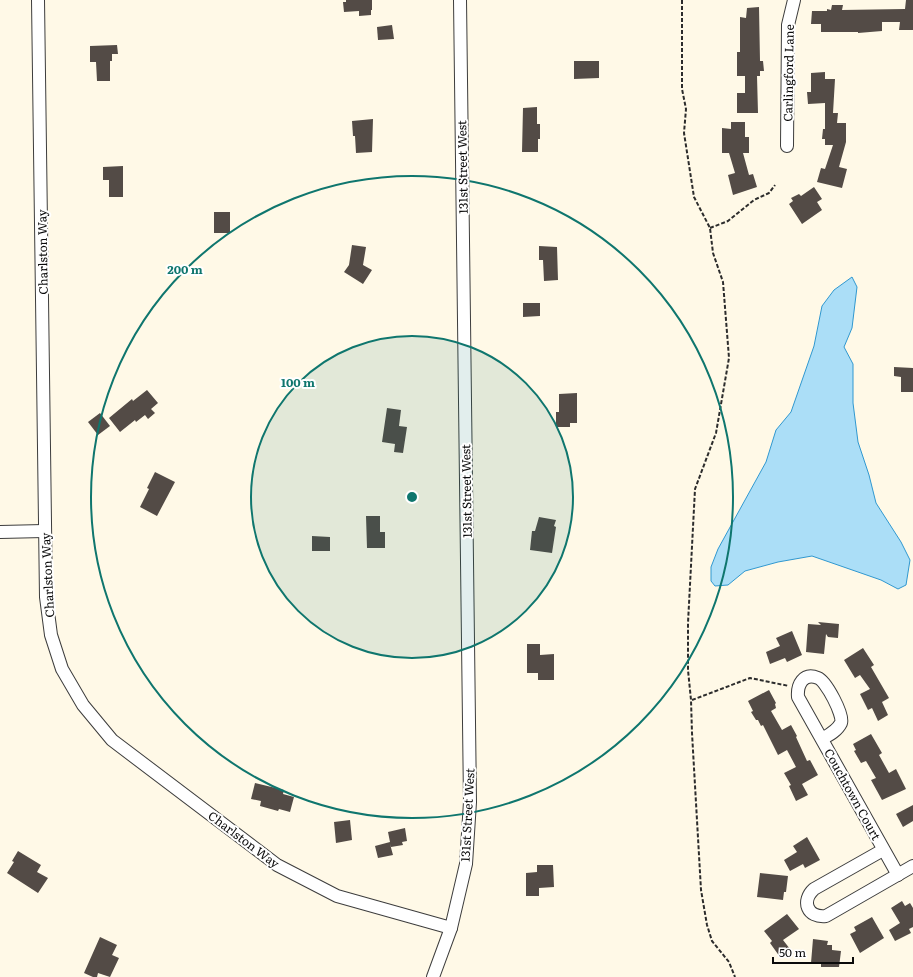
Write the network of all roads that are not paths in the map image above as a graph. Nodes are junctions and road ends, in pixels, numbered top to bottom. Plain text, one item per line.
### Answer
1 (38, 0) edge
2 (460, 0) edge
3 (794, 0) edge
4 (787, 146) dead end
5 (44, 531) junction
6 (0, 532) edge
7 (822, 739) junction
8 (883, 850) junction
9 (913, 866) edge
10 (898, 875) junction
11 (451, 928) junction
12 (433, 977) edge

1 - 5 street, Charlston Way
2 - 11 street, 131st Street West
3 - 4 street, Carlingford Lane
5 - 6 street
5 - 11 street, Charlston Way
7 - 7 street, Couchtown Court
7 - 8 street, Couchtown Court
8 - 10 street, Couchtown Court
8 - 10 street, Couchtown Court
9 - 10 street, Couchtown Court
11 - 12 street, 131st Street West

